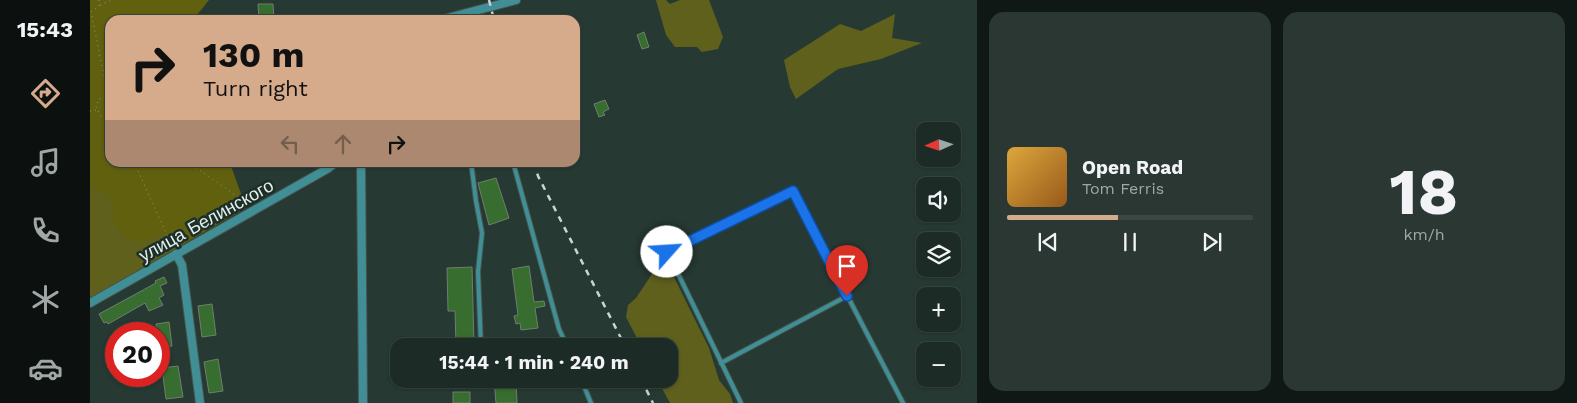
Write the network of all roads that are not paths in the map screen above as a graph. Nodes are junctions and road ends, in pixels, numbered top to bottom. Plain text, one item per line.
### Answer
1 (516, 0) edge
2 (466, 15) edge
3 (330, 167) edge
4 (361, 167) edge
5 (472, 167) edge
6 (513, 167) edge
7 (176, 254) junction
8 (847, 296) junction
9 (90, 303) edge
10 (482, 338) edge
11 (563, 338) edge
12 (721, 363) junction
13 (585, 388) edge
14 (901, 402) edge
15 (200, 403) edge
16 (363, 403) edge
17 (591, 403) edge
18 (741, 403) edge

1 - 2 street
3 - 7 street, улица Белинского
4 - 16 street
5 - 10 lane
6 - 11 lane
7 - 9 street, улица Белинского
7 - 15 street
8 - 12 lane
8 - 12 lane
8 - 14 lane
12 - 18 lane
13 - 17 lane

